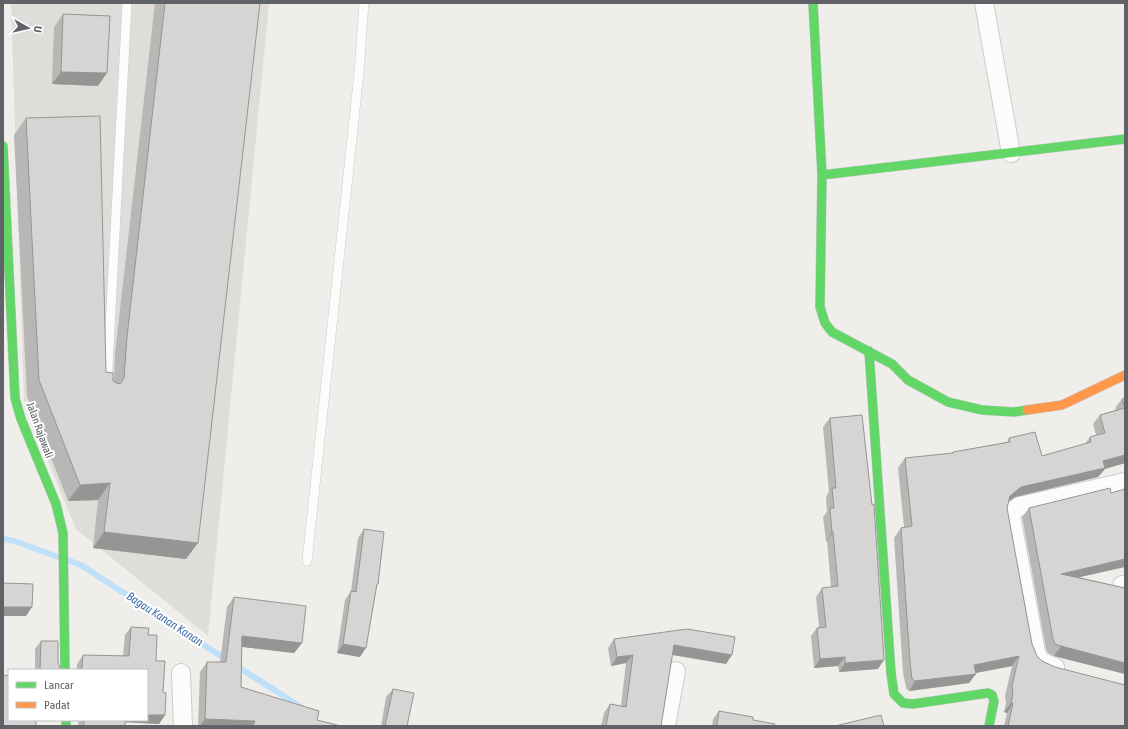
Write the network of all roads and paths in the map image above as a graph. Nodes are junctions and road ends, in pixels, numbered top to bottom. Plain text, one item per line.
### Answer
1 (127, 3) edge
2 (364, 3) edge
3 (813, 3) edge
4 (984, 3) edge
5 (1125, 139) edge
6 (3, 146) edge
7 (1011, 153) junction
8 (822, 175) junction
9 (869, 351) junction
10 (1125, 376) edge
11 (107, 394) edge
12 (1125, 482) edge
13 (307, 560) dead end
14 (1125, 584) edge
15 (1125, 588) edge
16 (66, 669) edge
17 (676, 670) dead end
18 (181, 672) dead end
19 (1073, 672) edge
20 (183, 726) edge
21 (666, 726) edge
22 (989, 726) edge

1 - 11 lane
2 - 13 lane
3 - 8 street
4 - 7 street
5 - 7 street
6 - 16 street, Jalan Rajawali
7 - 8 street
8 - 9 street
9 - 10 street
9 - 22 street
12 - 19 street
14 - 15 street
17 - 21 street
18 - 20 street

